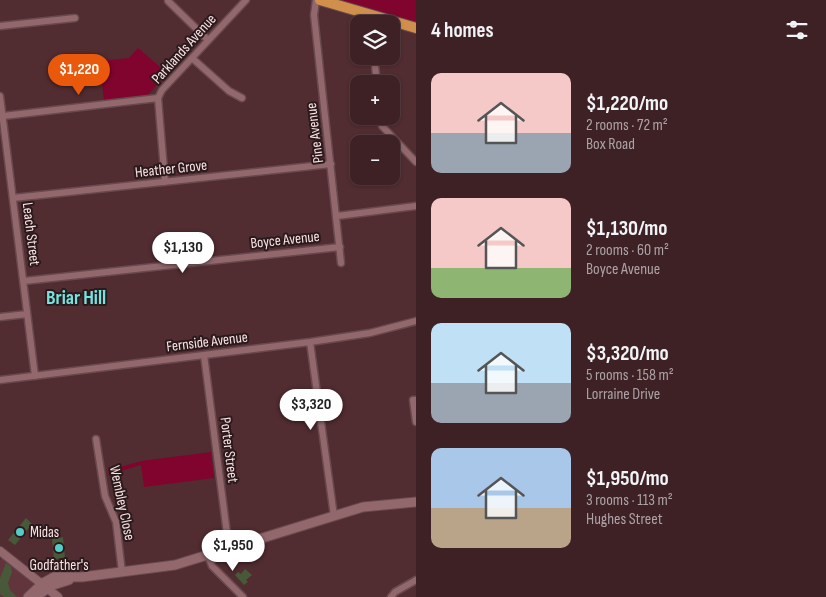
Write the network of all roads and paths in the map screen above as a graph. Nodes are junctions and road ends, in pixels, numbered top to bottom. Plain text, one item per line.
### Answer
1 (246, 0) edge
2 (316, 0) edge
3 (320, 0) edge
4 (168, 1) edge
5 (359, 15) edge
6 (75, 18) dead end
7 (400, 25) edge
8 (0, 26) edge
9 (416, 28) edge
10 (207, 39) junction
11 (192, 58) junction
12 (0, 96) edge
13 (158, 98) junction
14 (242, 98) dead end
15 (3, 116) junction
16 (382, 125) edge
17 (416, 162) edge
18 (331, 164) junction
19 (165, 182) junction
20 (13, 198) junction
21 (416, 206) edge
22 (337, 216) junction
23 (340, 247) junction
24 (341, 263) dead end
25 (24, 281) junction
26 (27, 314) junction
27 (0, 317) edge
28 (416, 321) edge
29 (310, 342) junction
30 (204, 355) junction
31 (35, 376) junction
32 (0, 380) edge
33 (416, 400) edge
34 (416, 422) edge
35 (96, 440) dead end
36 (416, 502) edge
37 (334, 516) junction
38 (229, 549) junction
39 (0, 550) edge
40 (208, 556) junction
41 (122, 572) junction
42 (69, 580) junction
43 (416, 580) edge
44 (45, 586) junction
45 (28, 597) edge
46 (36, 597) edge
47 (59, 597) edge
48 (243, 597) edge
49 (391, 597) edge

1 - 10 street, Parklands Avenue
2 - 18 street, Pine Avenue
3 - 5 main road
4 - 10 street
6 - 8 street
7 - 9 main road
10 - 11 street, Parklands Avenue
11 - 13 street, Parklands Avenue
11 - 14 street
12 - 15 street, Leach Street
13 - 15 street
13 - 19 street, Parklands Avenue
15 - 20 street, Leach Street
16 - 17 street
18 - 19 street, Heather Grove
18 - 22 street, Pine Avenue
19 - 20 street, Heather Grove
20 - 25 street, Leach Street
21 - 22 street
22 - 23 street, Pine Avenue
23 - 24 street, Pine Avenue
23 - 25 street, Boyce Avenue
25 - 26 street, Leach Street
26 - 27 street
26 - 31 street, Leach Street
28 - 29 street, Fernside Avenue
29 - 30 street, Fernside Avenue
29 - 37 street
30 - 31 street, Fernside Avenue
30 - 38 street, Porter Street
31 - 32 street, Fernside Avenue
33 - 34 street
35 - 41 street, Wembley Close
36 - 37 main road
37 - 38 main road
38 - 40 main road
39 - 44 street
40 - 41 main road
40 - 48 street
41 - 42 main road
42 - 44 main road
42 - 47 street
43 - 49 street
44 - 45 main road
44 - 46 main road
44 - 47 street

